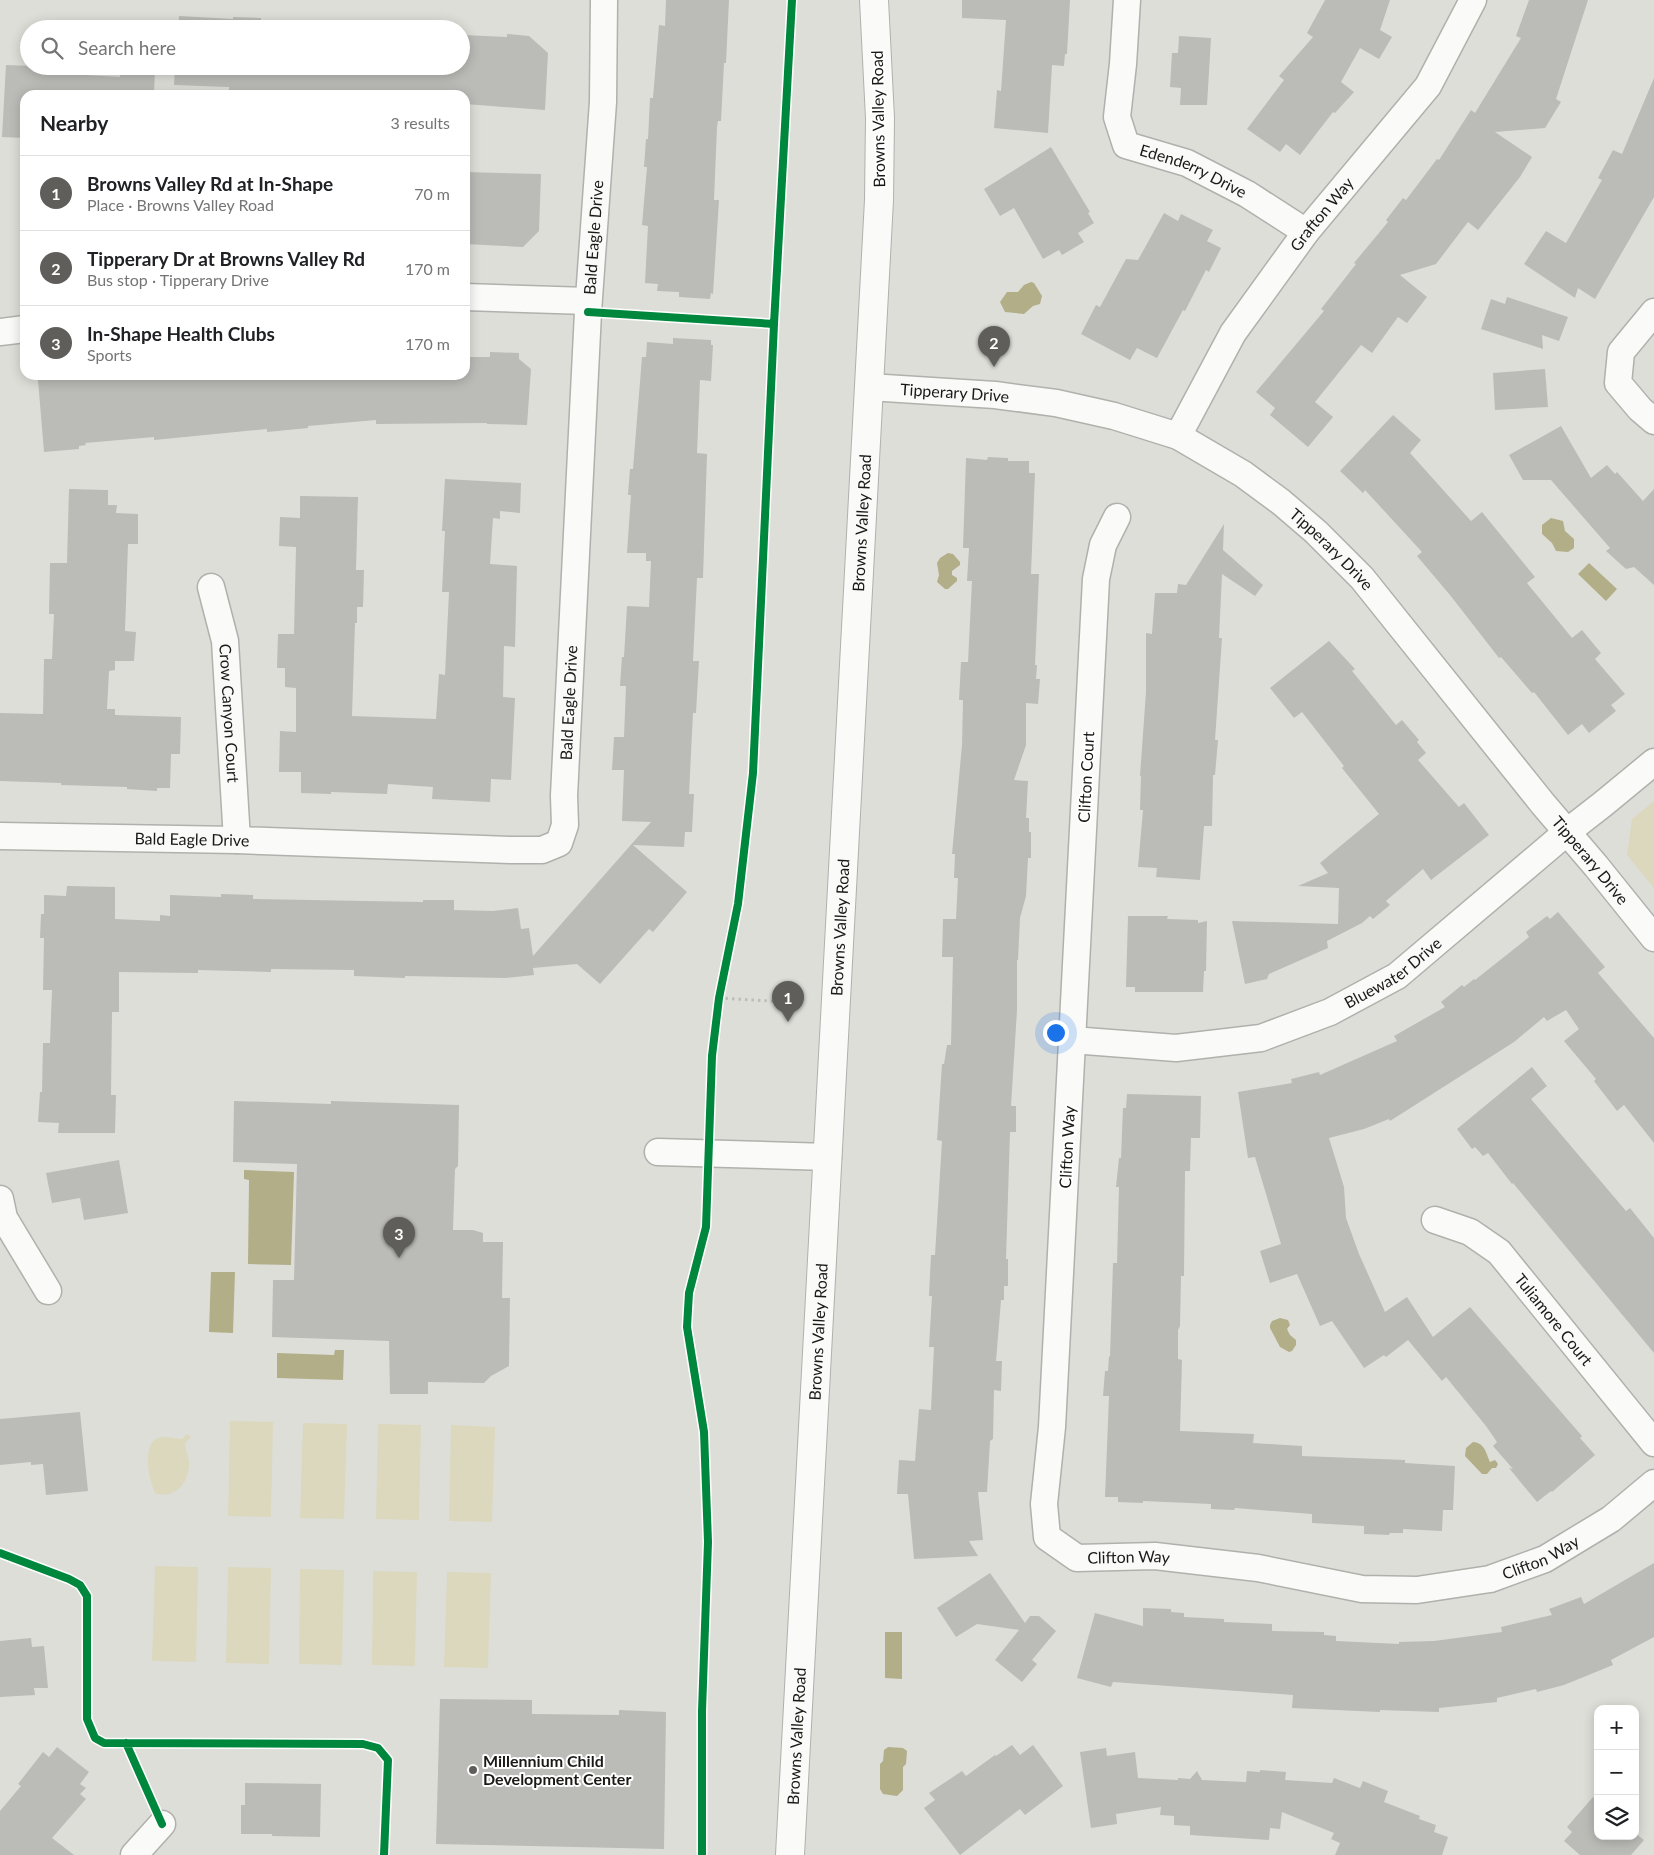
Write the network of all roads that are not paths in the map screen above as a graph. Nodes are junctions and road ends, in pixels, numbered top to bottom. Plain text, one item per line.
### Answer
1 (604, 0) edge
2 (874, 0) edge
3 (1127, 0) edge
4 (1473, 0) edge
5 (1306, 232) junction
6 (470, 298) edge
7 (588, 301) junction
8 (1654, 312) edge
9 (20, 330) edge
10 (0, 332) edge
11 (870, 387) junction
12 (1654, 421) edge
13 (1178, 436) junction
14 (1117, 517) dead end
15 (211, 587) dead end
16 (1654, 762) edge
17 (1567, 832) junction
18 (0, 836) edge
19 (237, 840) junction
20 (1654, 938) edge
21 (1072, 1040) junction
22 (658, 1152) dead end
23 (828, 1157) junction
24 (0, 1199) edge
25 (1435, 1220) dead end
26 (48, 1291) dead end
27 (1654, 1443) edge
28 (1654, 1483) edge
29 (162, 1824) dead end
30 (134, 1855) edge
31 (790, 1855) edge

1 - 7 street, Bald Eagle Drive
2 - 11 main road, Browns Valley Road
3 - 5 street, Edenderry Drive
4 - 5 street, Grafton Way
5 - 13 street, Grafton Way
6 - 7 street
7 - 19 street, Bald Eagle Drive
8 - 12 street
9 - 10 street
11 - 13 street, Tipperary Drive
11 - 23 main road, Browns Valley Road
13 - 17 street, Tipperary Drive
14 - 21 street, Clifton Court
15 - 19 street, Crow Canyon Court
16 - 17 street, Bluewater Drive
17 - 20 street, Tipperary Drive
17 - 21 street, Bluewater Drive
18 - 19 street, Bald Eagle Drive
21 - 28 street, Clifton Way
22 - 23 street
23 - 31 main road, Browns Valley Road
24 - 26 street
25 - 27 street, Tuliamore Court
29 - 30 street

